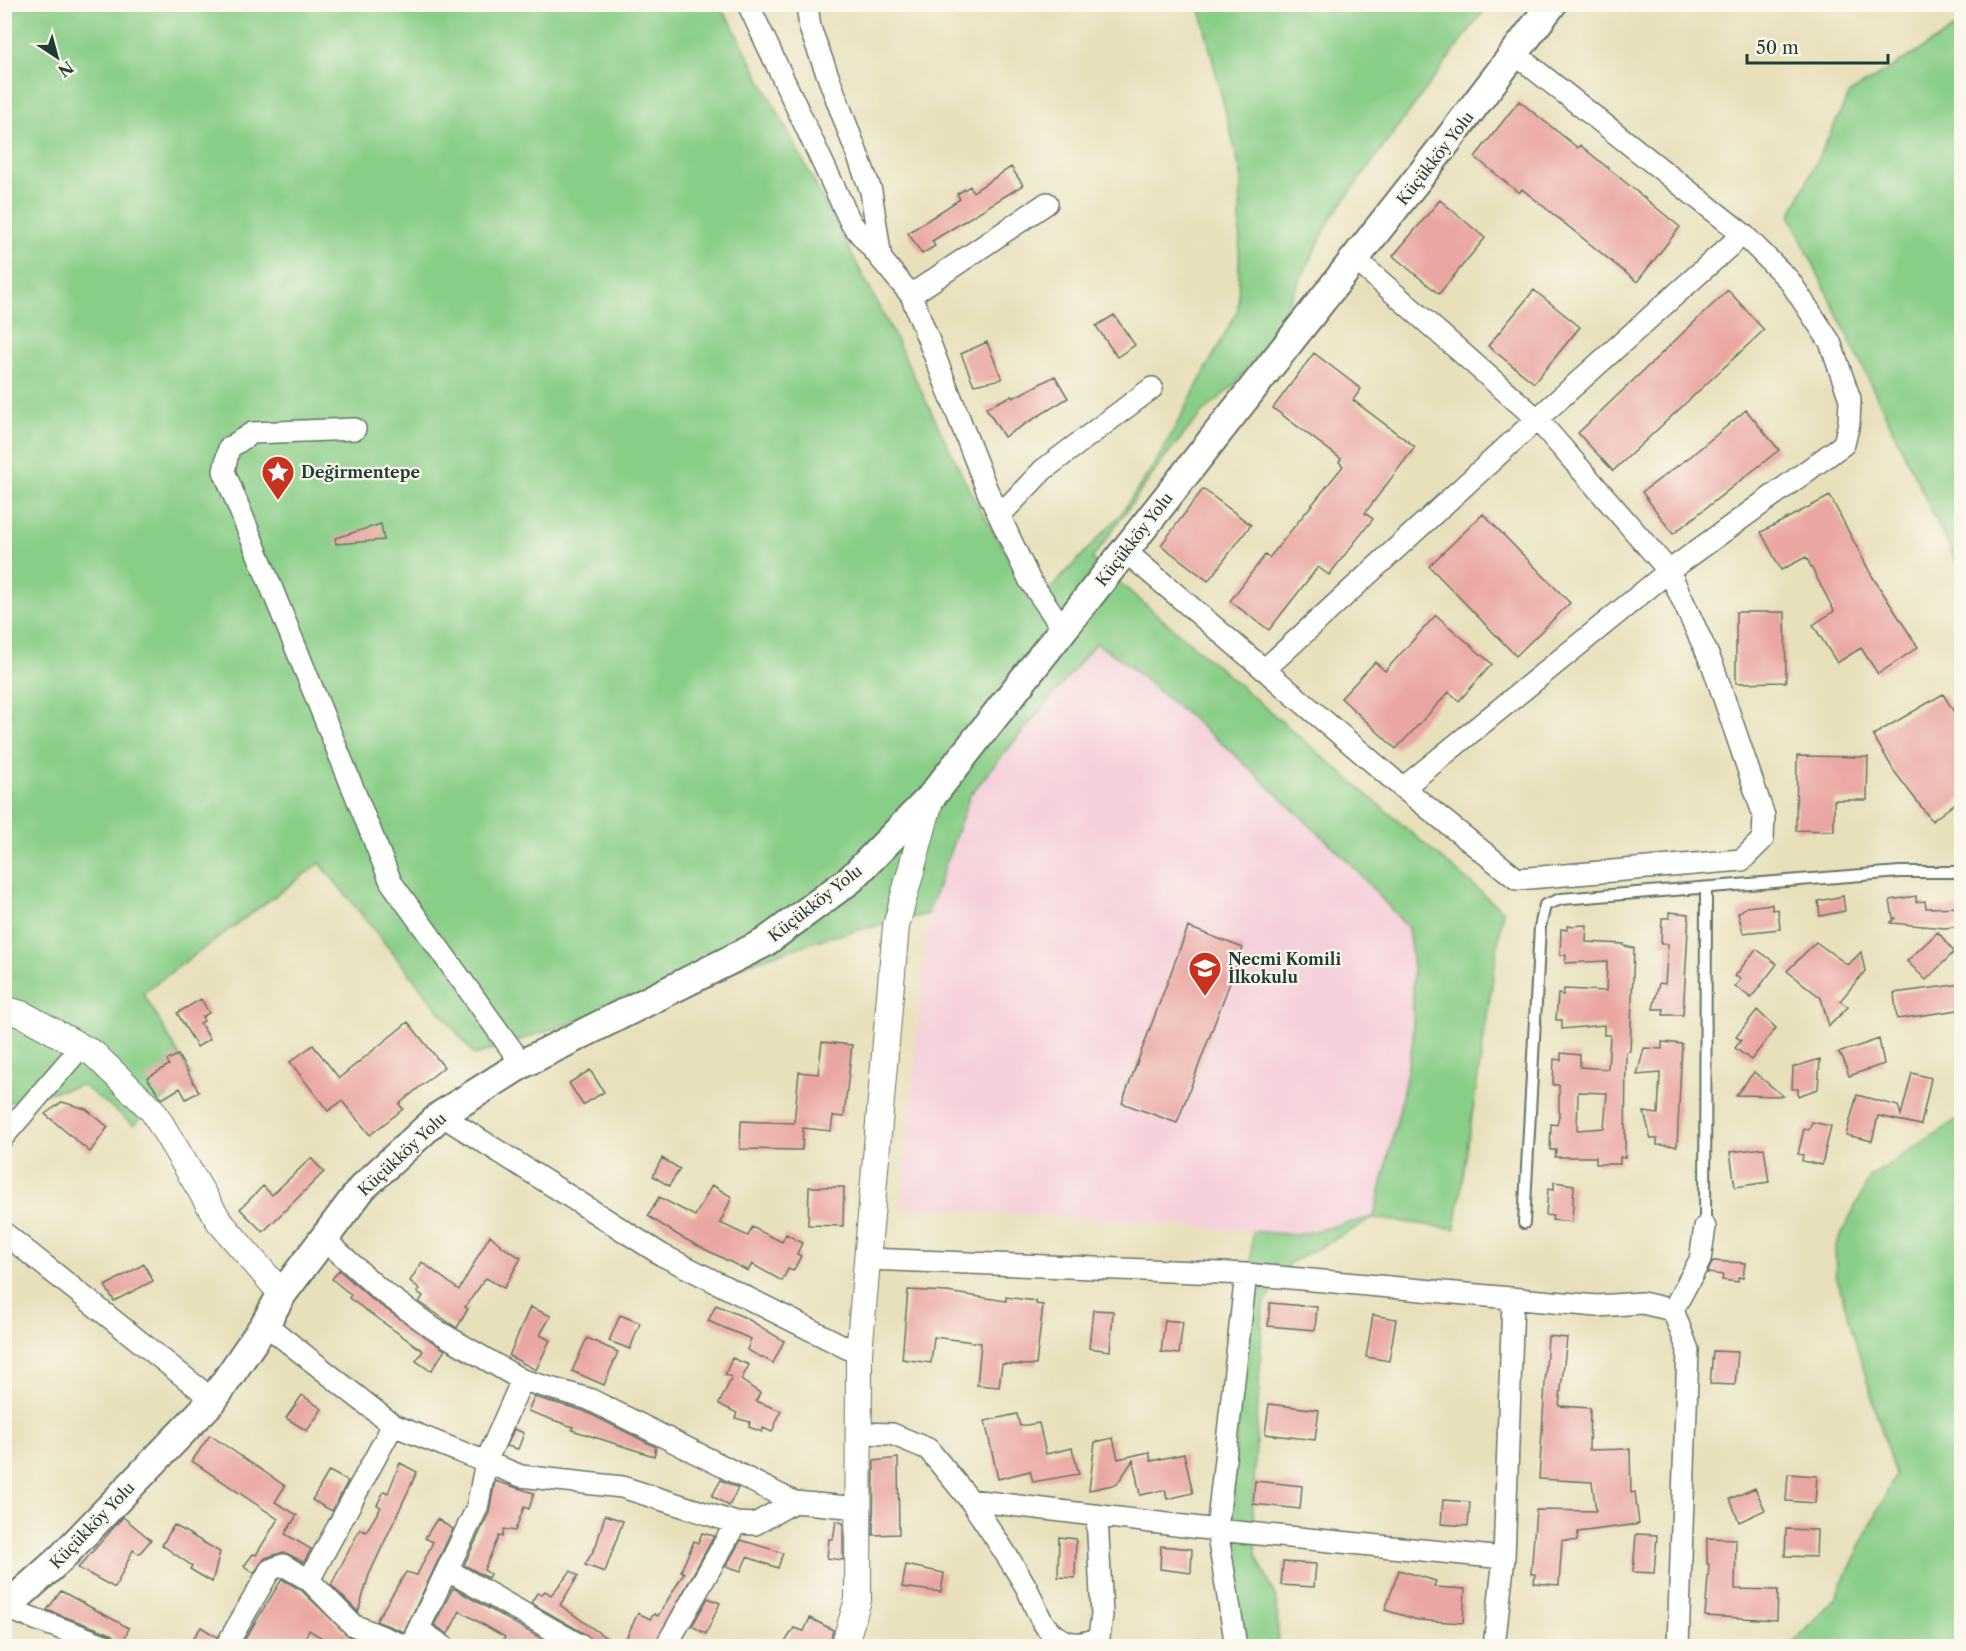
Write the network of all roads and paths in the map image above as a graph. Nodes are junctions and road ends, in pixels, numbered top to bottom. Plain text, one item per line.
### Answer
1 (748, 4) edge
2 (807, 4) edge
3 (1552, 4) edge
4 (1515, 54) junction
5 (1047, 203) dead end
6 (1743, 234) junction
7 (881, 259) junction
8 (1355, 259) junction
9 (911, 295) junction
10 (1152, 388) dead end
11 (1537, 418) junction
12 (355, 429) dead end
13 (1000, 515) junction
14 (1125, 551) junction
15 (1669, 571) junction
16 (1063, 629) junction
17 (1264, 670) junction
18 (1403, 788) junction
19 (931, 797) junction
20 (1962, 872) edge
21 (1706, 888) junction
22 (4, 1009) edge
23 (81, 1047) junction
24 (522, 1064) junction
25 (441, 1116) junction
26 (4, 1136) edge
27 (1524, 1223) dead end
28 (1705, 1227) joint
29 (4, 1233) edge
30 (324, 1239) junction
31 (867, 1258) junction
32 (1246, 1274) junction
33 (282, 1294) junction
34 (1513, 1300) junction
35 (1673, 1310) junction
36 (265, 1324) junction
37 (859, 1354) junction
38 (522, 1380) junction
39 (213, 1400) junction
40 (393, 1425) junction
41 (860, 1433) junction
42 (486, 1462) junction
43 (970, 1500) junction
44 (794, 1502) junction
45 (858, 1508) junction
46 (1097, 1515) junction
47 (736, 1523) junction
48 (1217, 1530) junction
49 (1504, 1558) junction
50 (446, 1573) junction
51 (309, 1580) junction
52 (5, 1608) edge
53 (417, 1637) edge
54 (396, 1645) edge
55 (107, 1647) edge
56 (226, 1647) edge
57 (448, 1647) edge
58 (581, 1647) edge
59 (666, 1647) edge
60 (844, 1647) edge
61 (1236, 1647) edge
62 (1494, 1647) edge
63 (1678, 1647) edge

1 - 7 street
2 - 7 street
3 - 4 main road, Küçükköy Yolu
4 - 6 street
4 - 8 main road, Küçükköy Yolu
5 - 9 street
6 - 11 street
6 - 15 street
7 - 9 street
8 - 11 street
8 - 14 main road, Küçükköy Yolu
9 - 13 street
10 - 13 street
11 - 15 street
11 - 17 street
12 - 24 street
13 - 16 street
14 - 16 main road, Küçükköy Yolu
14 - 17 street
15 - 18 street
15 - 18 street
16 - 19 main road, Küçükköy Yolu
17 - 18 street
19 - 24 main road, Küçükköy Yolu
19 - 31 street
20 - 21 lane
21 - 27 lane
21 - 28 lane
22 - 23 street
23 - 26 street
23 - 33 street
24 - 25 main road, Küçükköy Yolu
25 - 30 main road, Küçükköy Yolu
25 - 37 street
28 - 35 street
29 - 39 street
30 - 33 main road, Küçükköy Yolu
30 - 38 street
31 - 32 street
31 - 37 street
32 - 34 street
32 - 48 street
33 - 36 main road, Küçükköy Yolu
34 - 35 street
34 - 49 street
35 - 63 street
36 - 39 main road, Küçükköy Yolu
36 - 40 street
37 - 41 street
38 - 42 street
38 - 44 street
39 - 52 main road, Küçükköy Yolu
40 - 42 street
40 - 51 street
41 - 43 street
41 - 45 street
42 - 47 street
42 - 50 street
43 - 46 street
43 - 46 street
44 - 45 street
44 - 47 street
45 - 60 street
46 - 48 street
47 - 59 street
48 - 49 street
48 - 61 street
49 - 62 street
50 - 53 street
50 - 58 street
51 - 54 street
51 - 56 street
52 - 55 street
53 - 57 street

